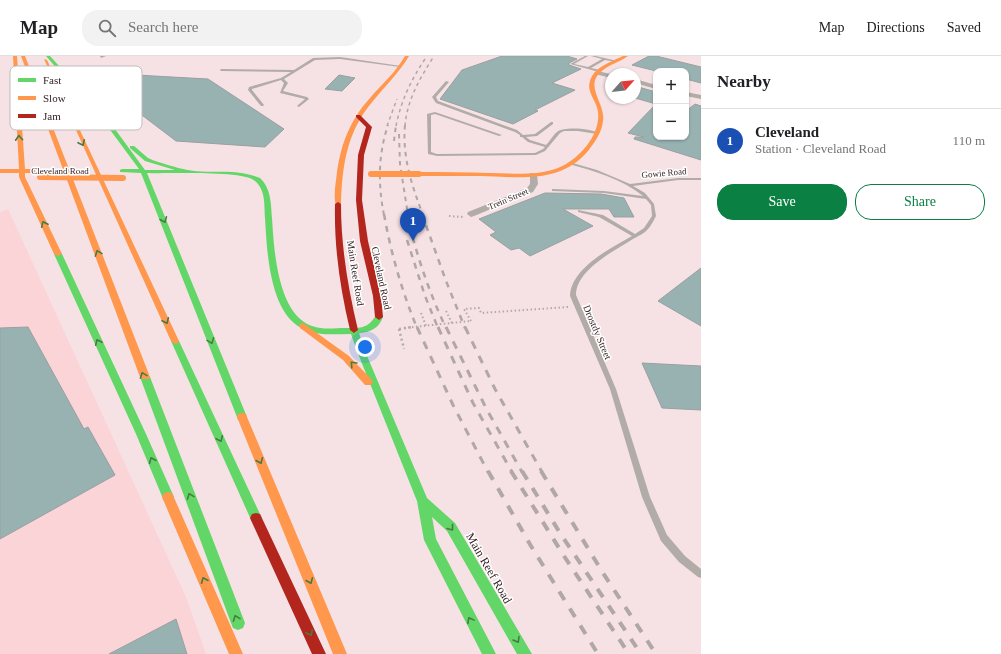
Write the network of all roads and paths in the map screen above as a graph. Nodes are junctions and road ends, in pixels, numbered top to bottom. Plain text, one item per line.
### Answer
1 (15, 56) edge
2 (23, 56) edge
3 (43, 56) edge
4 (48, 56) edge
5 (105, 56) edge
6 (407, 56) edge
7 (587, 56) edge
8 (592, 56) edge
9 (626, 56) edge
10 (101, 57) dead end
11 (338, 57) edge
12 (605, 59) junction
13 (616, 61) junction
14 (16, 66) edge
15 (27, 66) edge
16 (48, 66) edge
17 (57, 66) edge
18 (400, 66) junction
19 (588, 68) junction
20 (221, 70) dead end
21 (294, 71) junction
22 (598, 72) junction
23 (605, 74) edge
24 (282, 79) junction
25 (447, 82) dead end
26 (641, 83) edge
27 (653, 86) edge
28 (689, 95) edge
29 (701, 97) edge
30 (262, 105) dead end
31 (299, 106) dead end
32 (358, 116) junction
33 (552, 123) dead end
34 (19, 130) edge
35 (51, 130) edge
36 (77, 130) edge
37 (115, 130) edge
38 (116, 130) edge
39 (597, 133) junction
40 (500, 135) dead end
41 (520, 136) junction
42 (547, 146) junction
43 (570, 163) junction
44 (0, 171) edge
45 (184, 171) junction
46 (22, 174) junction
47 (359, 174) junction
48 (145, 175) junction
49 (533, 175) junction
50 (0, 177) edge
51 (701, 179) edge
52 (260, 182) junction
53 (629, 184) junction
54 (553, 190) dead end
55 (648, 198) junction
56 (580, 211) dead end
57 (470, 214) dead end
58 (636, 236) junction
59 (577, 306) junction
60 (446, 311) dead end
61 (421, 313) dead end
62 (452, 323) junction
63 (303, 326) junction
64 (426, 326) junction
65 (354, 331) junction
66 (404, 349) dead end
67 (378, 394) junction
68 (423, 502) junction
69 (701, 574) edge
70 (241, 632) dead end
71 (236, 654) edge
72 (319, 654) edge
73 (340, 654) edge
74 (489, 654) edge
75 (525, 654) edge

14 -> 1 main road
15 -> 2 main road
3 -> 16 main road
4 - 17 main road
5 - 10 lane
6 - 18 main road, Main Reef Road
7 - 19 lane
8 - 12 lane
9 - 13 main road
11 - 18 lane
11 - 21 lane
12 - 13 lane
12 - 19 lane
13 - 22 main road
18 - 32 main road, Main Reef Road
19 - 22 lane
20 - 21 lane
21 - 24 lane
22 - 23 street
22 - 39 main road
24 - 30 lane
24 - 31 lane
25 - 41 lane
26 - 27 street
28 - 29 street
32 - 47 main road, Cleveland Road
32 - 65 main road, Main Reef Road
33 - 41 lane
46 -> 34 main road
70 -> 35 main road
36 -> 72 main road
37 - 48 main road
38 - 45 main road
39 - 42 lane
39 - 43 main road
40 - 42 lane
41 - 42 lane
43 - 49 main road
43 - 53 lane
44 - 46 main road, Cleveland Road
45 - 48 main road, Cleveland Road
45 - 52 main road, Cleveland Road
46 - 48 main road, Cleveland Road
46 - 50 main road, Cleveland Road
71 -> 46 main road
47 - 49 main road, bridge
47 - 65 main road, Cleveland Road
48 - 52 main road, Cleveland Road
48 -> 73 main road
49 - 57 street, Trein Street
51 - 53 lane, Gowie Road
52 - 63 main road
53 - 55 lane
54 - 55 lane
55 - 58 lane, Drostdy Street
56 - 58 lane
58 - 59 lane, Drostdy Street
59 - 62 path, bridge
59 - 69 lane, Drostdy Street
60 - 62 path
61 - 64 path
62 - 64 path, bridge
63 - 65 main road, Cleveland Road
67 -> 63 main road
64 - 66 path, bridge
65 - 67 main road, Main Reef Road
67 - 68 main road, Main Reef Road
74 -> 68 main road, Main Reef Road
68 -> 75 main road, Main Reef Road

